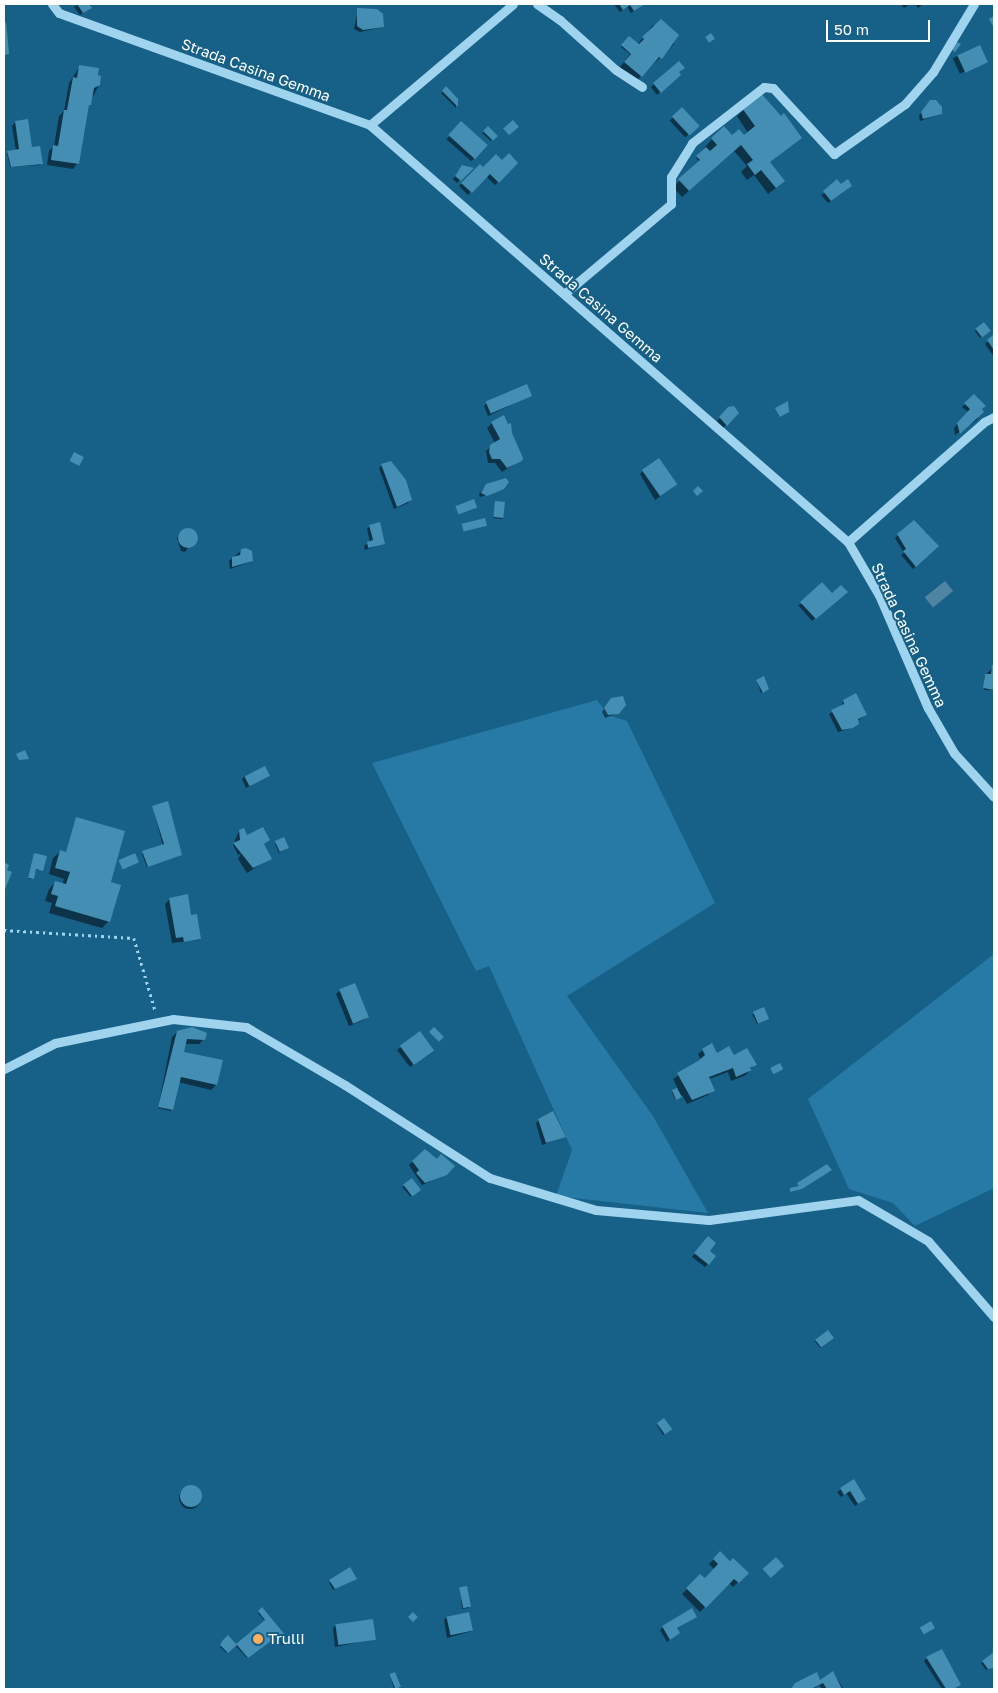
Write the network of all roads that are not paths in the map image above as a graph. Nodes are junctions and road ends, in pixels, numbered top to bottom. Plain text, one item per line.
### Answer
1 (52, 4) edge
2 (513, 4) edge
3 (536, 4) edge
4 (974, 4) edge
5 (642, 87) dead end
6 (370, 126) junction
7 (564, 294) junction
8 (994, 417) edge
9 (848, 542) junction
10 (994, 797) edge
11 (4, 1069) edge
12 (994, 1317) edge

1 - 6 street, Strada Casina Gemma
2 - 6 street
3 - 5 street
4 - 7 street
6 - 7 street, Strada Casina Gemma
7 - 9 street, Strada Casina Gemma
8 - 9 street
9 - 10 street, Strada Casina Gemma
11 - 12 street

